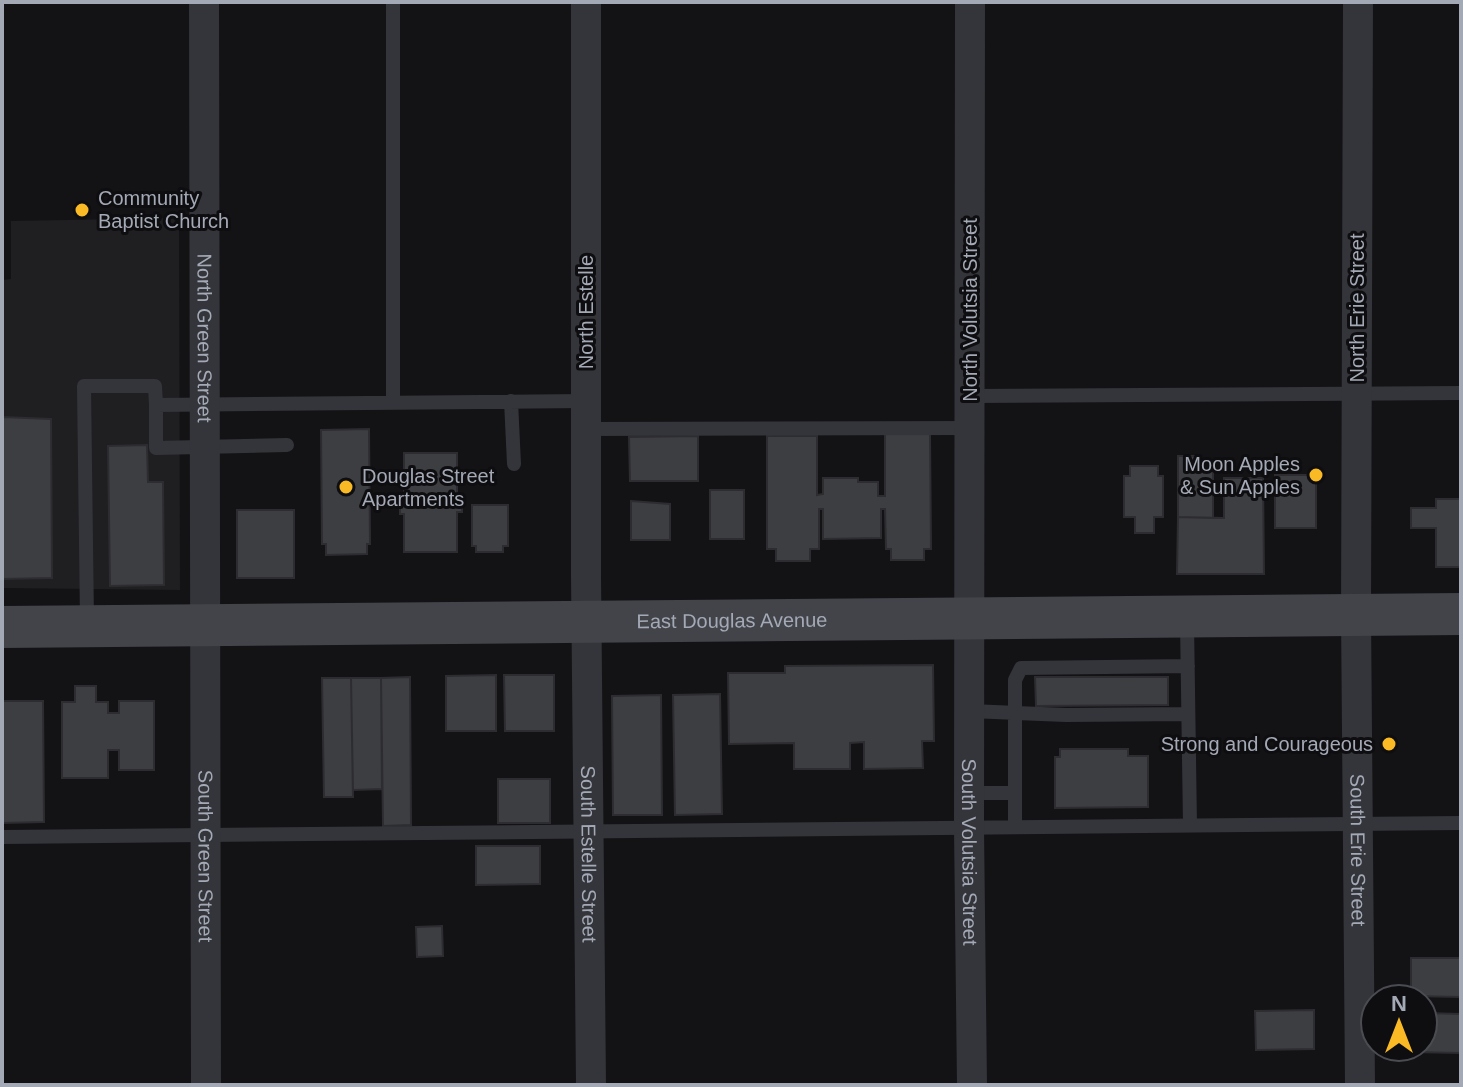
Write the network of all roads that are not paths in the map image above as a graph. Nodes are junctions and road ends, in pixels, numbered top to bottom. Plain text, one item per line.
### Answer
1 (204, 2) edge
2 (393, 2) edge
3 (586, 2) edge
4 (970, 2) edge
5 (1358, 2) edge
6 (1357, 393) junction
7 (1461, 393) edge
8 (970, 396) junction
9 (511, 401) junction
10 (393, 402) junction
11 (206, 403) junction
12 (156, 405) junction
13 (586, 415) junction
14 (970, 428) junction
15 (287, 445) dead end
16 (205, 446) junction
17 (514, 464) dead end
18 (1356, 614) junction
19 (1461, 614) edge
20 (1187, 617) junction
21 (970, 619) junction
22 (587, 622) junction
23 (205, 625) junction
24 (87, 626) junction
25 (2, 627) edge
26 (1188, 666) junction
27 (970, 711) junction
28 (1015, 712) junction
29 (1188, 714) junction
30 (969, 793) junction
31 (1015, 793) junction
32 (1461, 823) edge
33 (1358, 824) junction
34 (1190, 826) junction
35 (1015, 827) junction
36 (969, 828) junction
37 (590, 832) junction
38 (206, 836) junction
39 (2, 837) edge
40 (206, 1085) edge
41 (591, 1085) edge
42 (972, 1085) edge
43 (1360, 1085) edge

1 - 11 street, North Green Street
2 - 10 lane
3 - 13 street, North Estelle
4 - 8 street, North Volutsia Street
5 - 6 street, North Erie Street
6 - 7 lane
6 - 8 lane
6 - 18 street, North Erie Street
8 - 14 street, North Volutsia Street
9 - 10 lane
9 - 13 lane
9 - 17 lane
10 - 11 lane
11 - 12 lane
11 - 16 street, North Green Street
12 - 16 lane
12 - 24 lane
13 - 14 lane
13 - 22 street, North Estelle
14 - 21 street, North Volutsia Street
15 - 16 lane
16 - 23 street, North Green Street
18 - 19 main road, East Douglas Avenue
18 - 20 main road, East Douglas Avenue
18 - 33 street, South Erie Street
20 - 21 main road, East Douglas Avenue
20 - 26 lane
21 - 22 main road, East Douglas Avenue
21 - 27 street, South Volutsia Street
22 - 23 main road, East Douglas Avenue
22 - 37 street, South Estelle Street
23 - 24 main road, East Douglas Avenue
23 - 38 street, South Green Street
24 - 25 main road, East Douglas Avenue
26 - 28 lane
26 - 29 lane
27 - 28 lane
27 - 30 street, South Volutsia Street
28 - 29 lane
28 - 31 lane
29 - 34 lane
30 - 31 lane
30 - 36 street, South Volutsia Street
31 - 35 lane
32 - 33 lane
33 - 34 lane
33 - 43 street, South Erie Street
34 - 35 lane
35 - 36 lane
36 - 37 lane
36 - 42 street, South Volutsia Street
37 - 38 lane
37 - 41 street, South Estelle Street
38 - 39 lane
38 - 40 street, South Green Street

